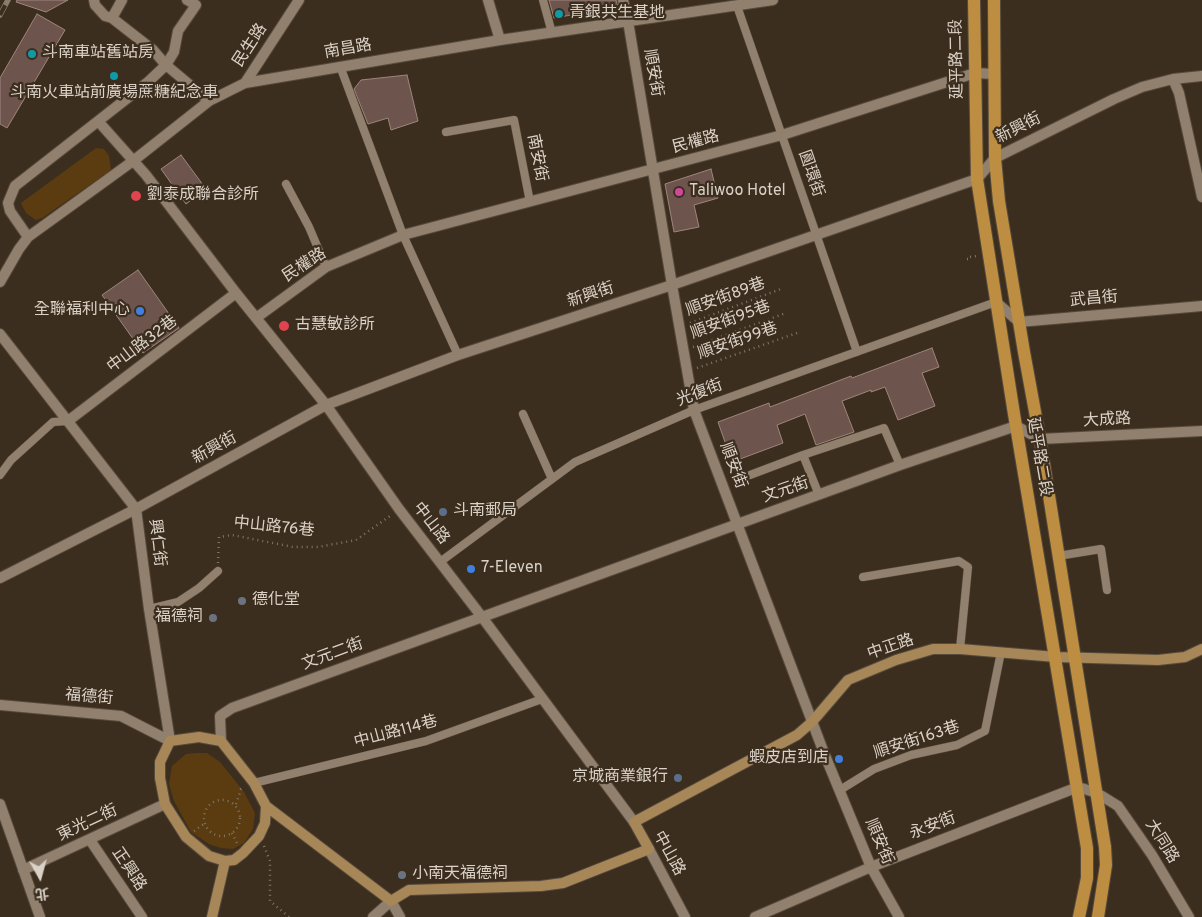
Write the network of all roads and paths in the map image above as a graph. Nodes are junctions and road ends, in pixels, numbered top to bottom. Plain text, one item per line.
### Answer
1 (94, 0) edge
2 (122, 0) edge
3 (187, 0) edge
4 (299, 0) edge
5 (488, 0) edge
6 (543, 0) edge
7 (623, 0) edge
8 (773, 0) edge
9 (974, 0) edge
10 (994, 0) edge
11 (737, 6) junction
12 (112, 18) junction
13 (628, 21) junction
14 (552, 33) junction
15 (500, 40) junction
16 (166, 65) junction
17 (340, 66) junction
18 (975, 73) junction
19 (994, 74) junction
20 (1202, 76) edge
21 (1173, 80) junction
22 (245, 83) junction
23 (209, 101) junction
24 (98, 120) junction
25 (446, 132) dead end
26 (782, 135) junction
27 (995, 158) junction
28 (133, 161) junction
29 (654, 169) junction
30 (977, 179) junction
31 (286, 184) dead end
32 (1202, 197) edge
33 (530, 202) junction
34 (816, 234) junction
35 (403, 235) junction
36 (28, 237) junction
37 (326, 267) junction
38 (0, 282) edge
39 (672, 285) junction
40 (781, 289) dead end
41 (236, 294) junction
42 (996, 302) junction
43 (1202, 306) edge
44 (786, 313) dead end
45 (256, 318) junction
46 (1019, 322) junction
47 (679, 327) junction
48 (797, 333) dead end
49 (0, 334) edge
50 (683, 350) junction
51 (856, 352) junction
52 (458, 355) junction
53 (687, 372) junction
54 (326, 405) junction
55 (694, 410) junction
56 (523, 414) dead end
57 (68, 421) junction
58 (1016, 426) junction
59 (1202, 431) edge
60 (1040, 439) junction
61 (803, 455) junction
62 (900, 465) junction
63 (0, 475) edge
64 (750, 475) dead end
65 (552, 480) junction
66 (819, 496) junction
67 (136, 509) junction
68 (400, 509) junction
69 (738, 524) junction
70 (1058, 556) junction
71 (440, 562) junction
72 (218, 571) joint
73 (863, 577) dead end
74 (0, 578) edge
75 (1107, 590) dead end
76 (149, 609) junction
77 (482, 618) junction
78 (960, 649) junction
79 (1202, 649) edge
80 (1001, 652) junction
81 (1056, 657) junction
82 (1075, 658) junction
83 (542, 699) junction
84 (0, 705) edge
85 (812, 722) junction
86 (170, 741) junction
87 (221, 742) junction
88 (254, 783) junction
89 (1078, 787) junction
90 (840, 790) junction
91 (1097, 792) junction
92 (0, 804) edge
93 (165, 804) junction
94 (236, 805) junction
95 (266, 806) junction
96 (634, 822) junction
97 (260, 836) junction
98 (90, 840) junction
99 (649, 849) junction
100 (225, 862) junction
101 (871, 867) junction
102 (23, 870) junction
103 (391, 901) junction
104 (40, 917) edge
105 (142, 917) edge
106 (212, 917) edge
107 (289, 917) edge
108 (373, 917) edge
109 (400, 917) edge
110 (685, 917) edge
111 (755, 917) edge
112 (899, 917) edge
113 (1079, 917) edge
114 (1098, 917) edge
115 (1189, 917) edge

1 - 12 street
2 - 12 street
3 - 16 street
4 - 22 street, 民生路
5 - 15 street
6 - 14 lane
7 - 13 street, 順安街
8 - 11 street, 南昌路
9 - 18 main road, 延平路二段
10 - 19 main road, 延平路二段
11 - 13 street, 南昌路
11 - 26 lane, 圓環街
12 - 16 street
13 - 14 street, 南昌路
13 - 29 street, 順安街
14 - 15 street, 南昌路
15 - 17 street, 南昌路
16 - 23 street
16 - 24 street
17 - 22 street, 南昌路
17 - 35 lane
18 - 19 street, 民權路
18 - 26 street, 民權路
18 - 30 main road, 延平路二段
19 - 27 main road, 延平路二段
20 - 21 street, 新興街
21 - 27 street, 新興街
21 - 32 street
22 - 23 street, 南昌路
23 - 28 street, 南昌路
24 - 28 street, 中山路
24 - 36 street
25 - 33 lane, 南安街
26 - 29 street, 民權路
26 - 34 lane, 圓環街
27 - 30 street, 新興街
27 - 46 main road, 延平路二段
28 - 36 street, 南昌路
28 - 41 street, 中山路
29 - 33 street, 民權路
29 - 39 street, 順安街
30 - 34 street, 新興街
30 - 42 main road, 延平路二段
31 - 37 lane
33 - 35 street, 民權路
34 - 39 street, 新興街
34 - 51 lane, 圓環街
35 - 37 street, 民權路
35 - 52 lane
36 - 38 street, 南昌路
37 - 45 street, 民權路
39 - 47 street, 順安街
39 - 52 street, 新興街
40 - 47 path, 順安街89巷
41 - 45 street, 中山路
41 - 57 street, 中山路32巷
42 - 46 street
42 - 51 lane, 光復街
42 - 58 main road, 延平路二段
43 - 46 street, 武昌街
44 - 50 path, 順安街95巷
45 - 54 street, 中山路
46 - 60 main road, 延平路二段
47 - 50 street, 順安街
48 - 53 path, 順安街99巷
49 - 57 street, 興仁街
50 - 53 street, 順安街
51 - 55 lane, 光復街
52 - 54 street, 新興街
53 - 55 street, 順安街
54 - 67 street, 新興街
54 - 68 street, 中山路
55 - 65 lane, 光復街
55 - 69 street, 順安街
56 - 65 lane
57 - 63 lane
57 - 67 street, 興仁街
58 - 60 street
58 - 62 street, 文元街
58 - 81 main road, 延平路二段
59 - 60 street, 大成路
60 - 70 main road, 延平路二段
61 - 62 lane
61 - 64 lane
61 - 66 lane
62 - 66 street, 文元街
65 - 71 lane, 光復街
66 - 69 street, 文元街
67 - 74 street, 新興街
67 - 76 street, 興仁街
68 - 71 street, 中山路
68 - 72 path, 中山路76巷
69 - 77 street, 文元街
69 - 85 street, 順安街
70 - 75 lane
70 - 82 main road, 延平路二段
71 - 77 street, 中山路
72 - 76 lane
73 - 78 lane
76 - 86 street, 興仁街
77 - 83 street, 中山路
77 - 87 street, 文元二街
78 - 80 main road, 中正路
78 - 85 main road, 中正路
79 - 82 main road, 中正路
80 - 81 main road, 中正路
80 - 90 lane, 順安街163巷
81 - 82 main road, 中正路
81 - 89 main road, 延平路二段
82 - 91 main road, 延平路二段
83 - 88 lane, 中山路114巷
83 - 96 street, 中山路
84 - 86 street, 福德街
85 - 90 street, 順安街
85 - 96 main road, 中正路
86 - 87 main road
86 - 93 main road
87 - 88 main road
88 - 94 path
88 - 95 main road
89 - 91 street
89 - 101 street, 永安街
89 - 113 main road, 延平路二段
90 - 101 street, 順安街
91 - 114 main road, 延平路二段
91 - 115 street, 大同路
92 - 102 street
93 - 98 street, 東光二街
93 - 100 main road
94 - 94 path
95 - 97 main road
95 - 103 main road
96 - 99 main road, 中山路
97 - 100 main road
97 - 107 path
98 - 102 street, 東光二街
98 - 105 street, 正興路
99 - 103 main road
99 - 110 street, 中山路
100 - 106 main road
101 - 111 street, 永安街
101 - 112 street, 順安街
102 - 104 street
103 - 108 street
103 - 109 street

